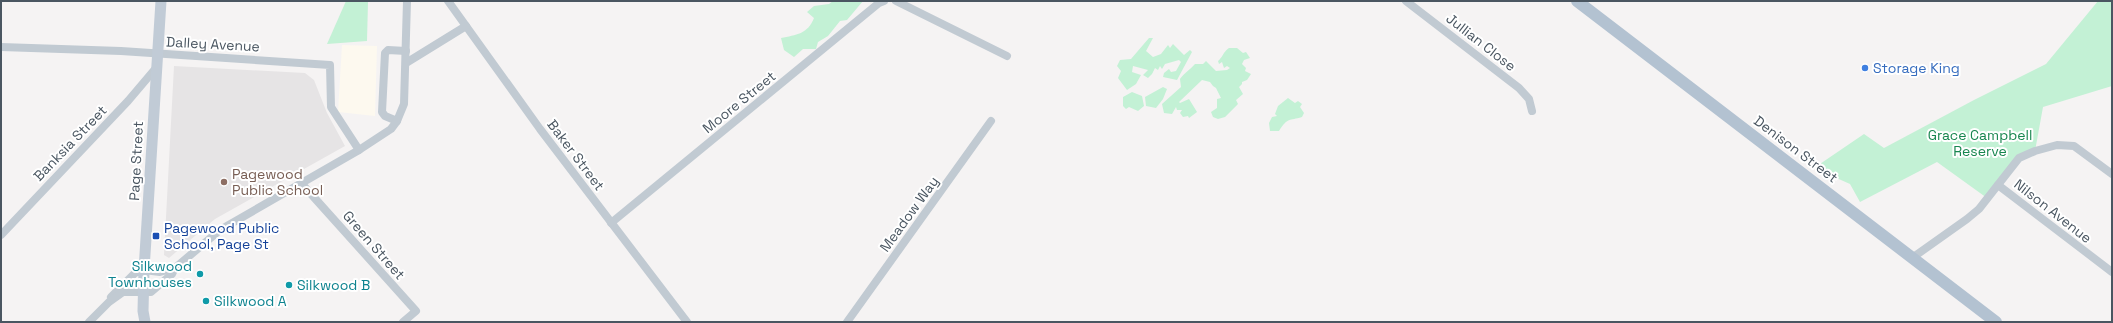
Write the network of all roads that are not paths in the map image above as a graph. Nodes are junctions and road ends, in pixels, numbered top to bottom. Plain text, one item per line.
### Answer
1 (161, 1) edge
2 (407, 1) edge
3 (448, 1) edge
4 (884, 1) edge
5 (896, 1) edge
6 (1406, 1) edge
7 (1577, 1) edge
8 (466, 26) junction
9 (1, 47) edge
10 (406, 51) junction
11 (158, 54) junction
12 (1006, 56) dead end
13 (406, 63) junction
14 (156, 68) junction
15 (1532, 111) dead end
16 (397, 121) junction
17 (991, 121) dead end
18 (359, 150) junction
19 (2112, 174) edge
20 (302, 184) junction
21 (1998, 185) junction
22 (610, 223) junction
23 (1, 235) edge
24 (1912, 258) junction
25 (175, 268) junction
26 (144, 270) junction
27 (2112, 272) edge
28 (143, 293) junction
29 (109, 302) junction
30 (89, 322) edge
31 (145, 322) edge
32 (403, 322) edge
33 (686, 322) edge
34 (847, 322) edge
35 (1996, 322) edge

1 - 11 main road, Page Street
2 - 10 street
3 - 8 street, Baker Street
4 - 22 street, Moore Street
5 - 12 street
6 - 15 street, Jullian Close
7 - 24 main road, Denison Street
8 - 13 street
8 - 22 street, Baker Street
9 - 11 street, Dalley Avenue
10 - 13 street
10 - 16 street
11 - 14 main road, Page Street
11 - 18 street, Dalley Avenue
13 - 16 street
14 - 23 street, Banksia Street
14 - 26 main road, Page Street
16 - 18 street
17 - 34 street, Meadow Way
18 - 20 street
19 - 21 street
20 - 25 street
20 - 32 street, Green Street
21 - 24 street
21 - 27 street, Nilson Avenue
22 - 33 street, Baker Street
24 - 35 main road, Denison Street
25 - 26 street
25 - 28 street
26 - 28 main road, Page Street
26 - 29 street
28 - 29 street
28 - 31 main road, Page Street
29 - 30 street

